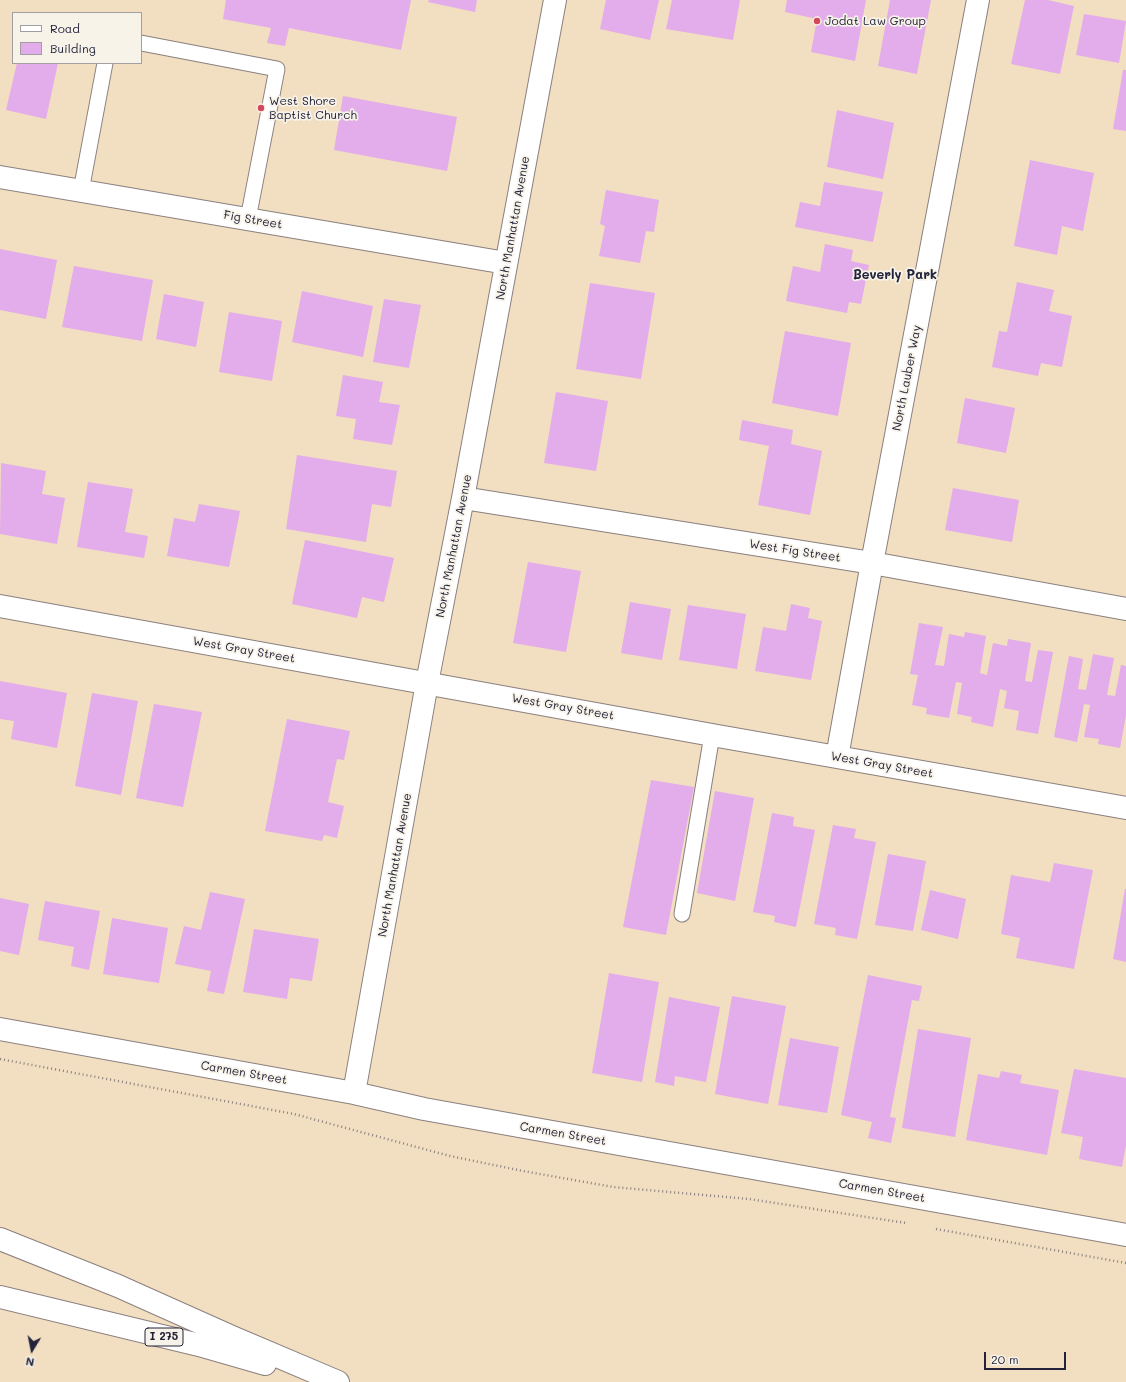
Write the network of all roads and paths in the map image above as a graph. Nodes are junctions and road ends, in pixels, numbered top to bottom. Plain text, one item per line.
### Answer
1 (555, 0) edge
2 (978, 0) edge
3 (142, 43) edge
4 (105, 64) edge
5 (0, 177) edge
6 (81, 191) junction
7 (248, 219) junction
8 (506, 264) junction
9 (463, 498) junction
10 (872, 563) junction
11 (0, 606) edge
12 (1126, 609) edge
13 (427, 683) junction
14 (712, 735) junction
15 (837, 757) junction
16 (1126, 808) edge
17 (682, 914) dead end
18 (0, 1029) edge
19 (0, 1059) edge
20 (354, 1093) junction
21 (906, 1223) dead end
22 (930, 1228) dead end
23 (1126, 1235) edge
24 (0, 1239) edge
25 (1126, 1263) edge
26 (0, 1297) edge
27 (327, 1382) edge
28 (338, 1382) edge

1 - 8 main road, North Manhattan Avenue
2 - 10 main road, North Lauber Way
3 - 7 lane
4 - 6 lane
5 - 6 main road, Fig Street
6 - 7 main road, Fig Street
7 - 8 main road, Fig Street
8 - 9 main road, North Manhattan Avenue
9 - 10 main road, West Fig Street
9 - 13 main road, North Manhattan Avenue
10 - 12 main road, West Fig Street
10 - 15 main road, North Lauber Way
11 - 13 main road, West Gray Street
13 - 14 main road, West Gray Street
13 - 20 main road, North Manhattan Avenue
14 - 15 main road, West Gray Street
14 - 17 lane
15 - 16 main road, West Gray Street
18 - 20 main road, Carmen Street
19 - 21 path
20 - 23 main road, Carmen Street
22 - 25 path
24 - 28 main road
26 - 27 main road, I 275

